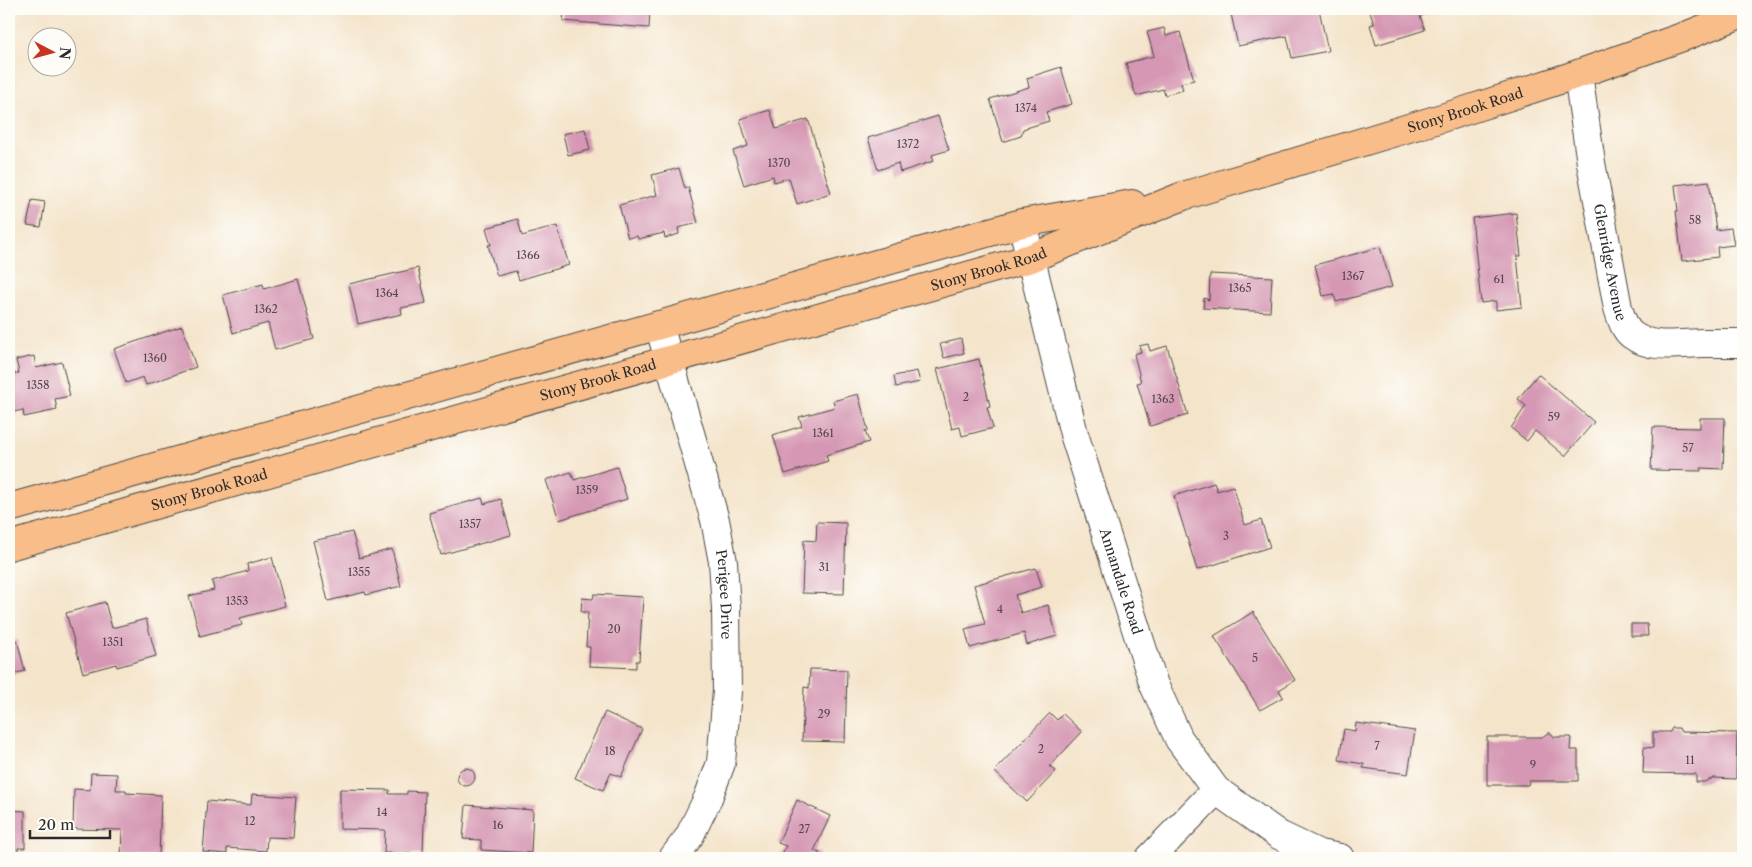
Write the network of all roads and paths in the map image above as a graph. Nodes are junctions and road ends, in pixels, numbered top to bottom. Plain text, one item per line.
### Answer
1 (1743, 13) edge
2 (1578, 74) junction
3 (1183, 196) junction
4 (1022, 223) junction
5 (1031, 258) junction
6 (659, 325) junction
7 (1743, 343) edge
8 (669, 359) junction
9 (110, 479) junction
10 (9, 508) edge
11 (120, 514) junction
12 (9, 546) edge
13 (1216, 790) junction
14 (673, 858) edge
15 (1150, 858) edge
16 (1340, 858) edge

1 - 2 main road, Stony Brook Road
2 - 3 main road, Stony Brook Road
2 - 7 street, Glenridge Avenue
3 - 4 main road, Stony Brook Road
3 - 5 main road, Stony Brook Road
4 - 5 street, Annandale Road
4 - 6 main road, Stony Brook Road
5 - 8 main road, Stony Brook Road
5 - 13 street, Annandale Road
6 - 8 street, Perigee Drive
6 - 9 main road, Stony Brook Road
8 - 11 main road, Stony Brook Road
8 - 14 street, Perigee Drive
9 - 10 main road, Stony Brook Road
9 - 11 main road
11 - 12 main road, Stony Brook Road
13 - 15 street
13 - 16 street, Annandale Road

